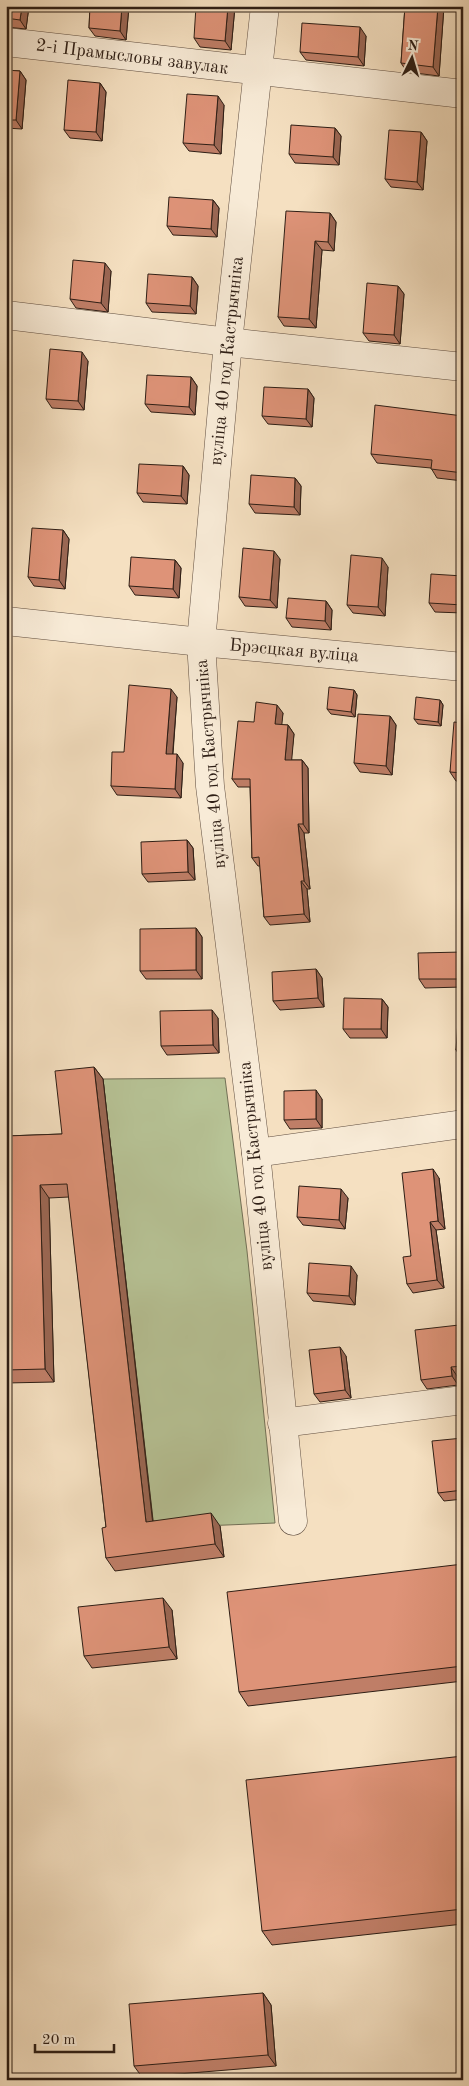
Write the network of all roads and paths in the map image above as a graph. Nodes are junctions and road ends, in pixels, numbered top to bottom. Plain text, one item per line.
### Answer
1 (265, 6) edge
2 (6, 42) edge
3 (258, 72) junction
4 (463, 94) edge
5 (6, 315) edge
6 (228, 342) junction
7 (463, 367) edge
8 (6, 621) edge
9 (201, 642) junction
10 (463, 667) edge
11 (463, 1124) edge
12 (256, 1152) junction
13 (463, 1400) edge
14 (282, 1423) junction
15 (292, 1521) dead end

1 - 3 street, вуліца 40 год Кастрычніка
2 - 3 street, 2-і Прамысловы завулак
3 - 4 street, 2-і Прамысловы завулак
3 - 6 street, вуліца 40 год Кастрычніка
5 - 6 street
6 - 7 street
6 - 9 street, вуліца 40 год Кастрычніка
8 - 9 street, Брэсцкая вуліца
9 - 10 street, Брэсцкая вуліца
9 - 12 street, вуліца 40 год Кастрычніка
11 - 12 street
12 - 14 street, вуліца 40 год Кастрычніка
13 - 14 street
14 - 15 street, вуліца 40 год Кастрычніка

